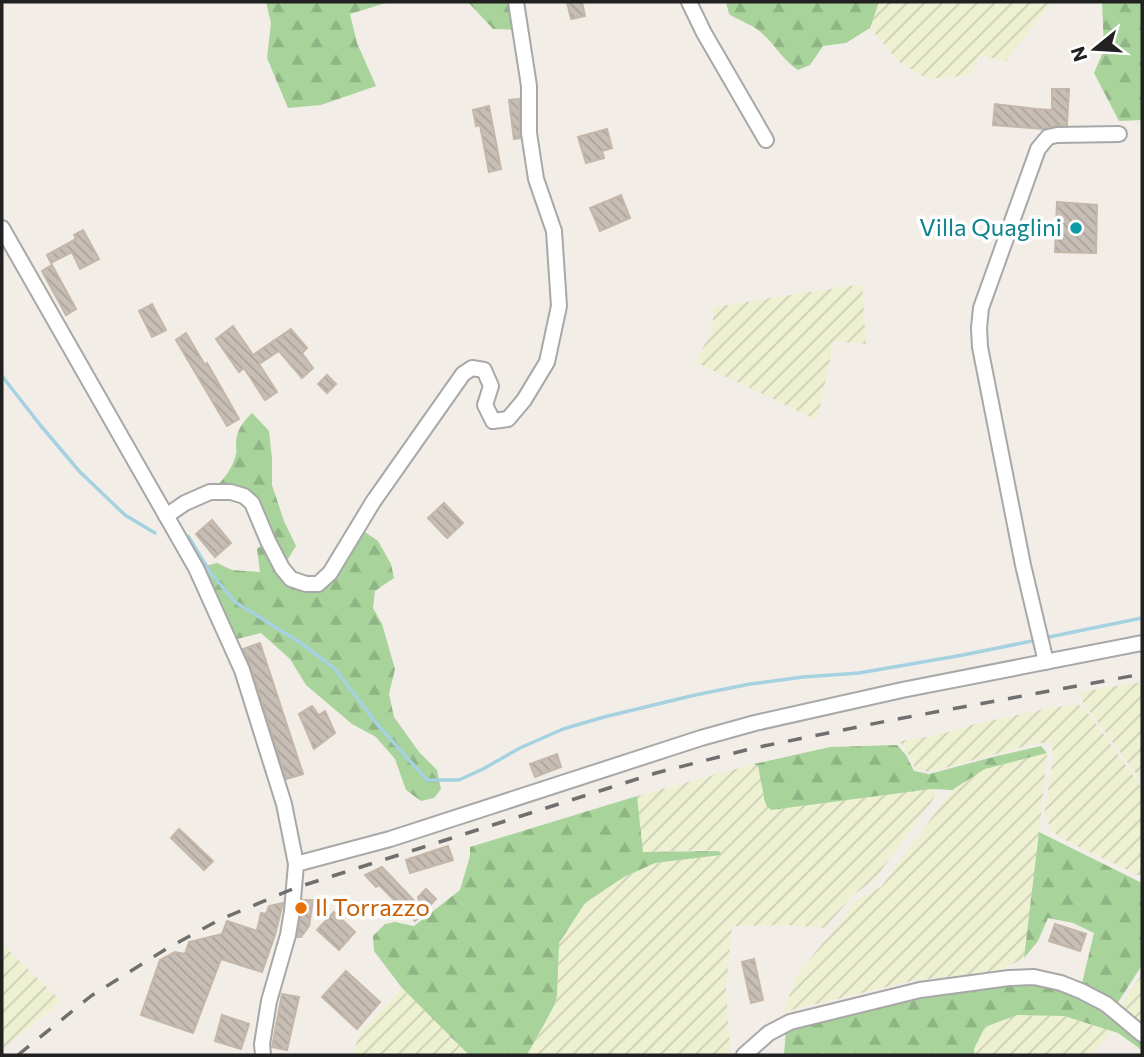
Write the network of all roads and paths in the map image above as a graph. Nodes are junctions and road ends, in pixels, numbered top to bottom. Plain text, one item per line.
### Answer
1 (516, 2) edge
2 (689, 2) edge
3 (1119, 134) dead end
4 (766, 140) dead end
5 (2, 228) edge
6 (166, 516) junction
7 (1142, 643) edge
8 (1046, 662) junction
9 (296, 864) junction
10 (1142, 1034) edge
11 (263, 1055) edge
12 (744, 1055) edge

1 - 6 street
2 - 4 street
3 - 8 street
5 - 6 street
6 - 9 street
7 - 8 street
8 - 9 street
9 - 11 street
10 - 12 street

